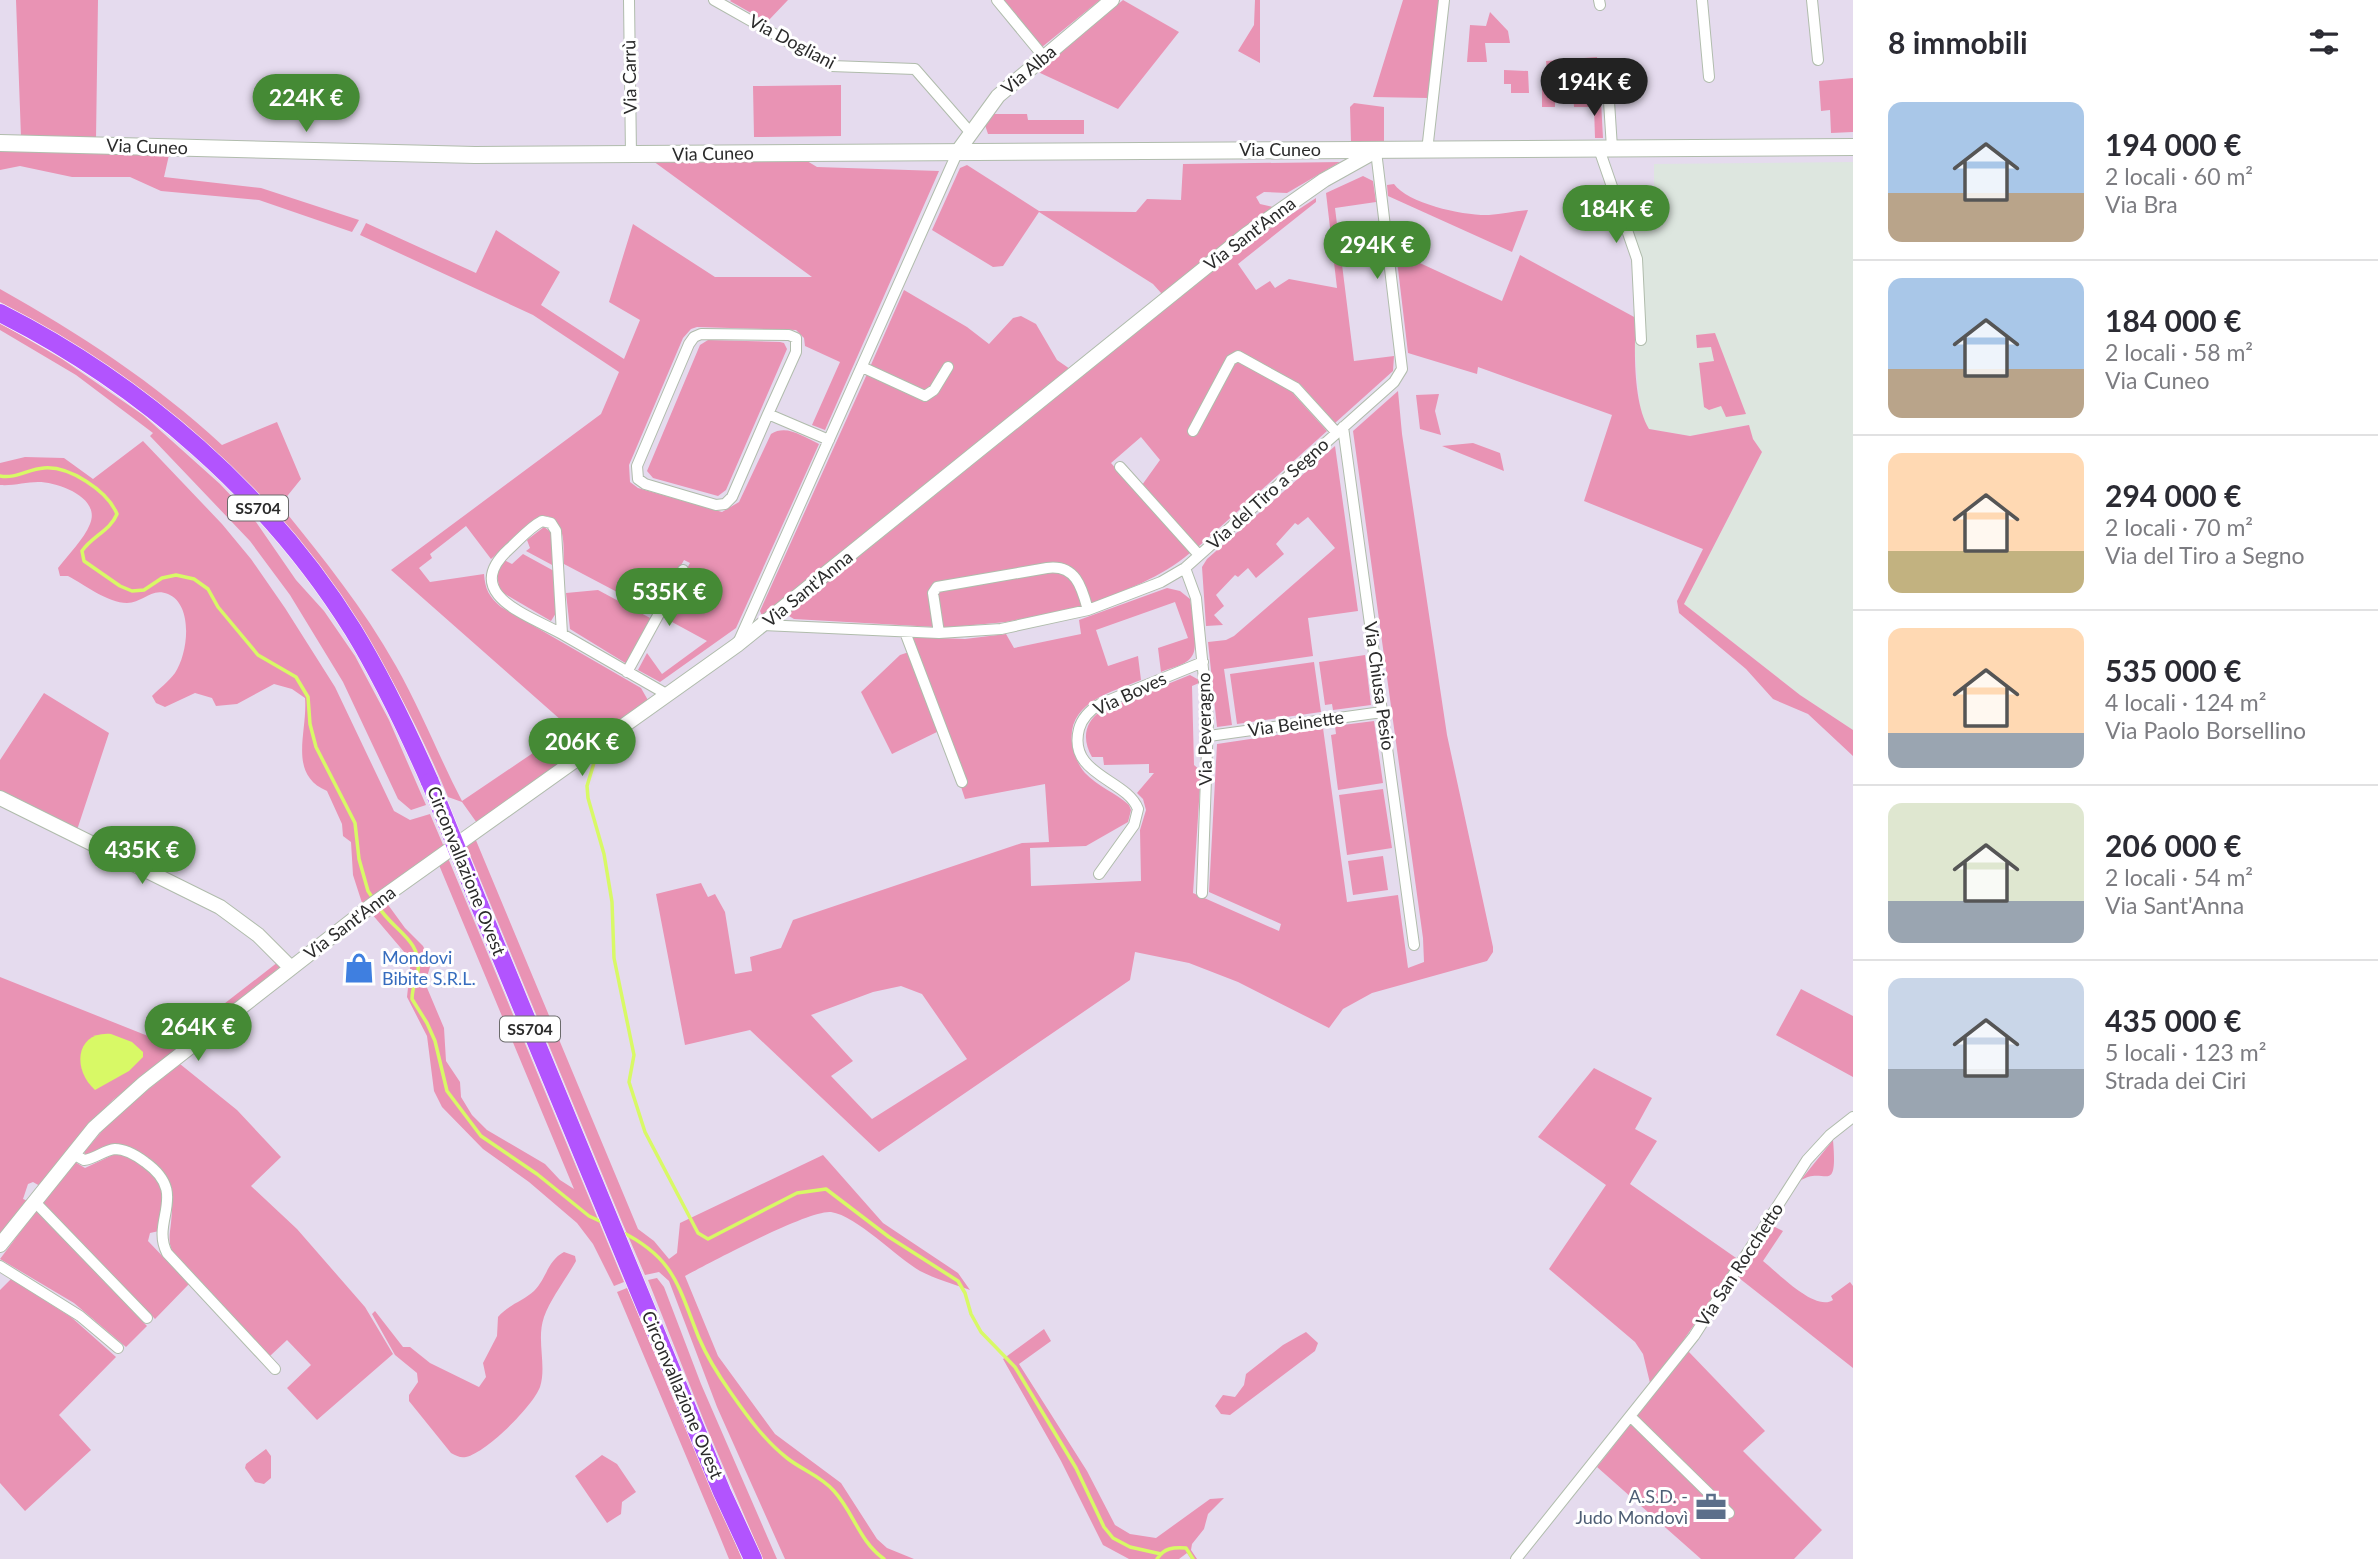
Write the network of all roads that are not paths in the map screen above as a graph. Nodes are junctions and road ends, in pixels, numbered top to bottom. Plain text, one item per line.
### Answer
1 (629, 0) edge
2 (714, 0) edge
3 (997, 0) edge
4 (1112, 0) edge
5 (1444, 0) edge
6 (1702, 0) edge
7 (1812, 0) edge
8 (1044, 57) junction
9 (1818, 60) dead end
10 (1709, 77) dead end
11 (1608, 86) dead end
12 (970, 132) junction
13 (0, 143) edge
14 (1853, 146) edge
15 (1606, 149) junction
16 (958, 151) junction
17 (1376, 151) junction
18 (1427, 151) junction
19 (631, 155) junction
20 (0, 313) edge
21 (1641, 340) dead end
22 (862, 367) junction
23 (948, 367) dead end
24 (768, 414) junction
25 (1340, 430) junction
26 (1193, 431) dead end
27 (829, 440) junction
28 (1121, 467) dead end
29 (1199, 555) junction
30 (1185, 568) junction
31 (683, 570) dead end
32 (1088, 610) junction
33 (763, 625) junction
34 (905, 632) junction
35 (939, 633) junction
36 (562, 634) junction
37 (737, 645) junction
38 (1203, 662) junction
39 (627, 672) junction
40 (668, 695) junction
41 (1382, 712) junction
42 (1209, 736) junction
43 (962, 782) dead end
44 (0, 798) edge
45 (1099, 874) dead end
46 (1202, 893) dead end
47 (1414, 945) dead end
48 (290, 968) junction
49 (1853, 1117) edge
50 (73, 1154) junction
51 (35, 1202) junction
52 (0, 1245) edge
53 (0, 1266) edge
54 (147, 1318) dead end
55 (117, 1348) dead end
56 (275, 1369) dead end
57 (1632, 1418) junction
58 (1729, 1513) dead end
59 (753, 1559) edge
60 (1516, 1559) edge

1 - 19 street, Via Carrù
2 - 12 street, Via Dogliani
3 - 8 street
4 - 8 street, Via Alba
5 - 18 street
6 - 10 street
7 - 9 street
8 - 12 street, Via Alba
11 - 15 street
12 - 16 street, Via Alba
13 - 19 main road, Via Cuneo
14 - 15 main road, Via Cuneo
15 - 18 main road, Via Cuneo
15 - 21 street
16 - 17 main road, Via Cuneo
16 - 19 main road, Via Cuneo
16 - 22 street
17 - 18 main road, Via Cuneo
17 - 25 street, Via del Tiro a Segno
17 - 33 street, Via Sant'Anna
20 - 59 highway, Circonvallazione Ovest / SS704, bridge
22 - 23 street
22 - 27 street
24 - 24 street
24 - 27 street
25 - 26 street, Via del Tiro a Segno
25 - 29 street, Via del Tiro a Segno
25 - 41 street, Via Chiusa Pesio
27 - 37 street
28 - 29 street, Via del Tiro a Segno
29 - 30 street, Via del Tiro a Segno
30 - 32 street, Via del Tiro a Segno
30 - 38 street, Via Peveragno
31 - 39 street
32 - 35 street, Via del Tiro a Segno
32 - 35 street
33 - 34 street, Via del Tiro a Segno
33 - 37 street, Via Sant'Anna
34 - 35 street, Via del Tiro a Segno
34 - 43 street
36 - 36 street
36 - 39 street
37 - 40 street, Via Sant'Anna
38 - 42 street, Via Peveragno
38 - 45 street, Via Boves
39 - 40 street
40 - 48 street, Via Sant'Anna
41 - 42 street, Via Beinette
41 - 47 street, Via Chiusa Pesio
42 - 46 street, Via Peveragno
44 - 48 street
48 - 50 street, Via Sant'Anna
49 - 57 street, Via San Rocchetto
50 - 51 street, Via Sant'Anna
50 - 56 street
51 - 52 street, Via Sant'Anna
51 - 54 street
53 - 55 street
57 - 58 street
57 - 60 street, Via San Rocchetto

